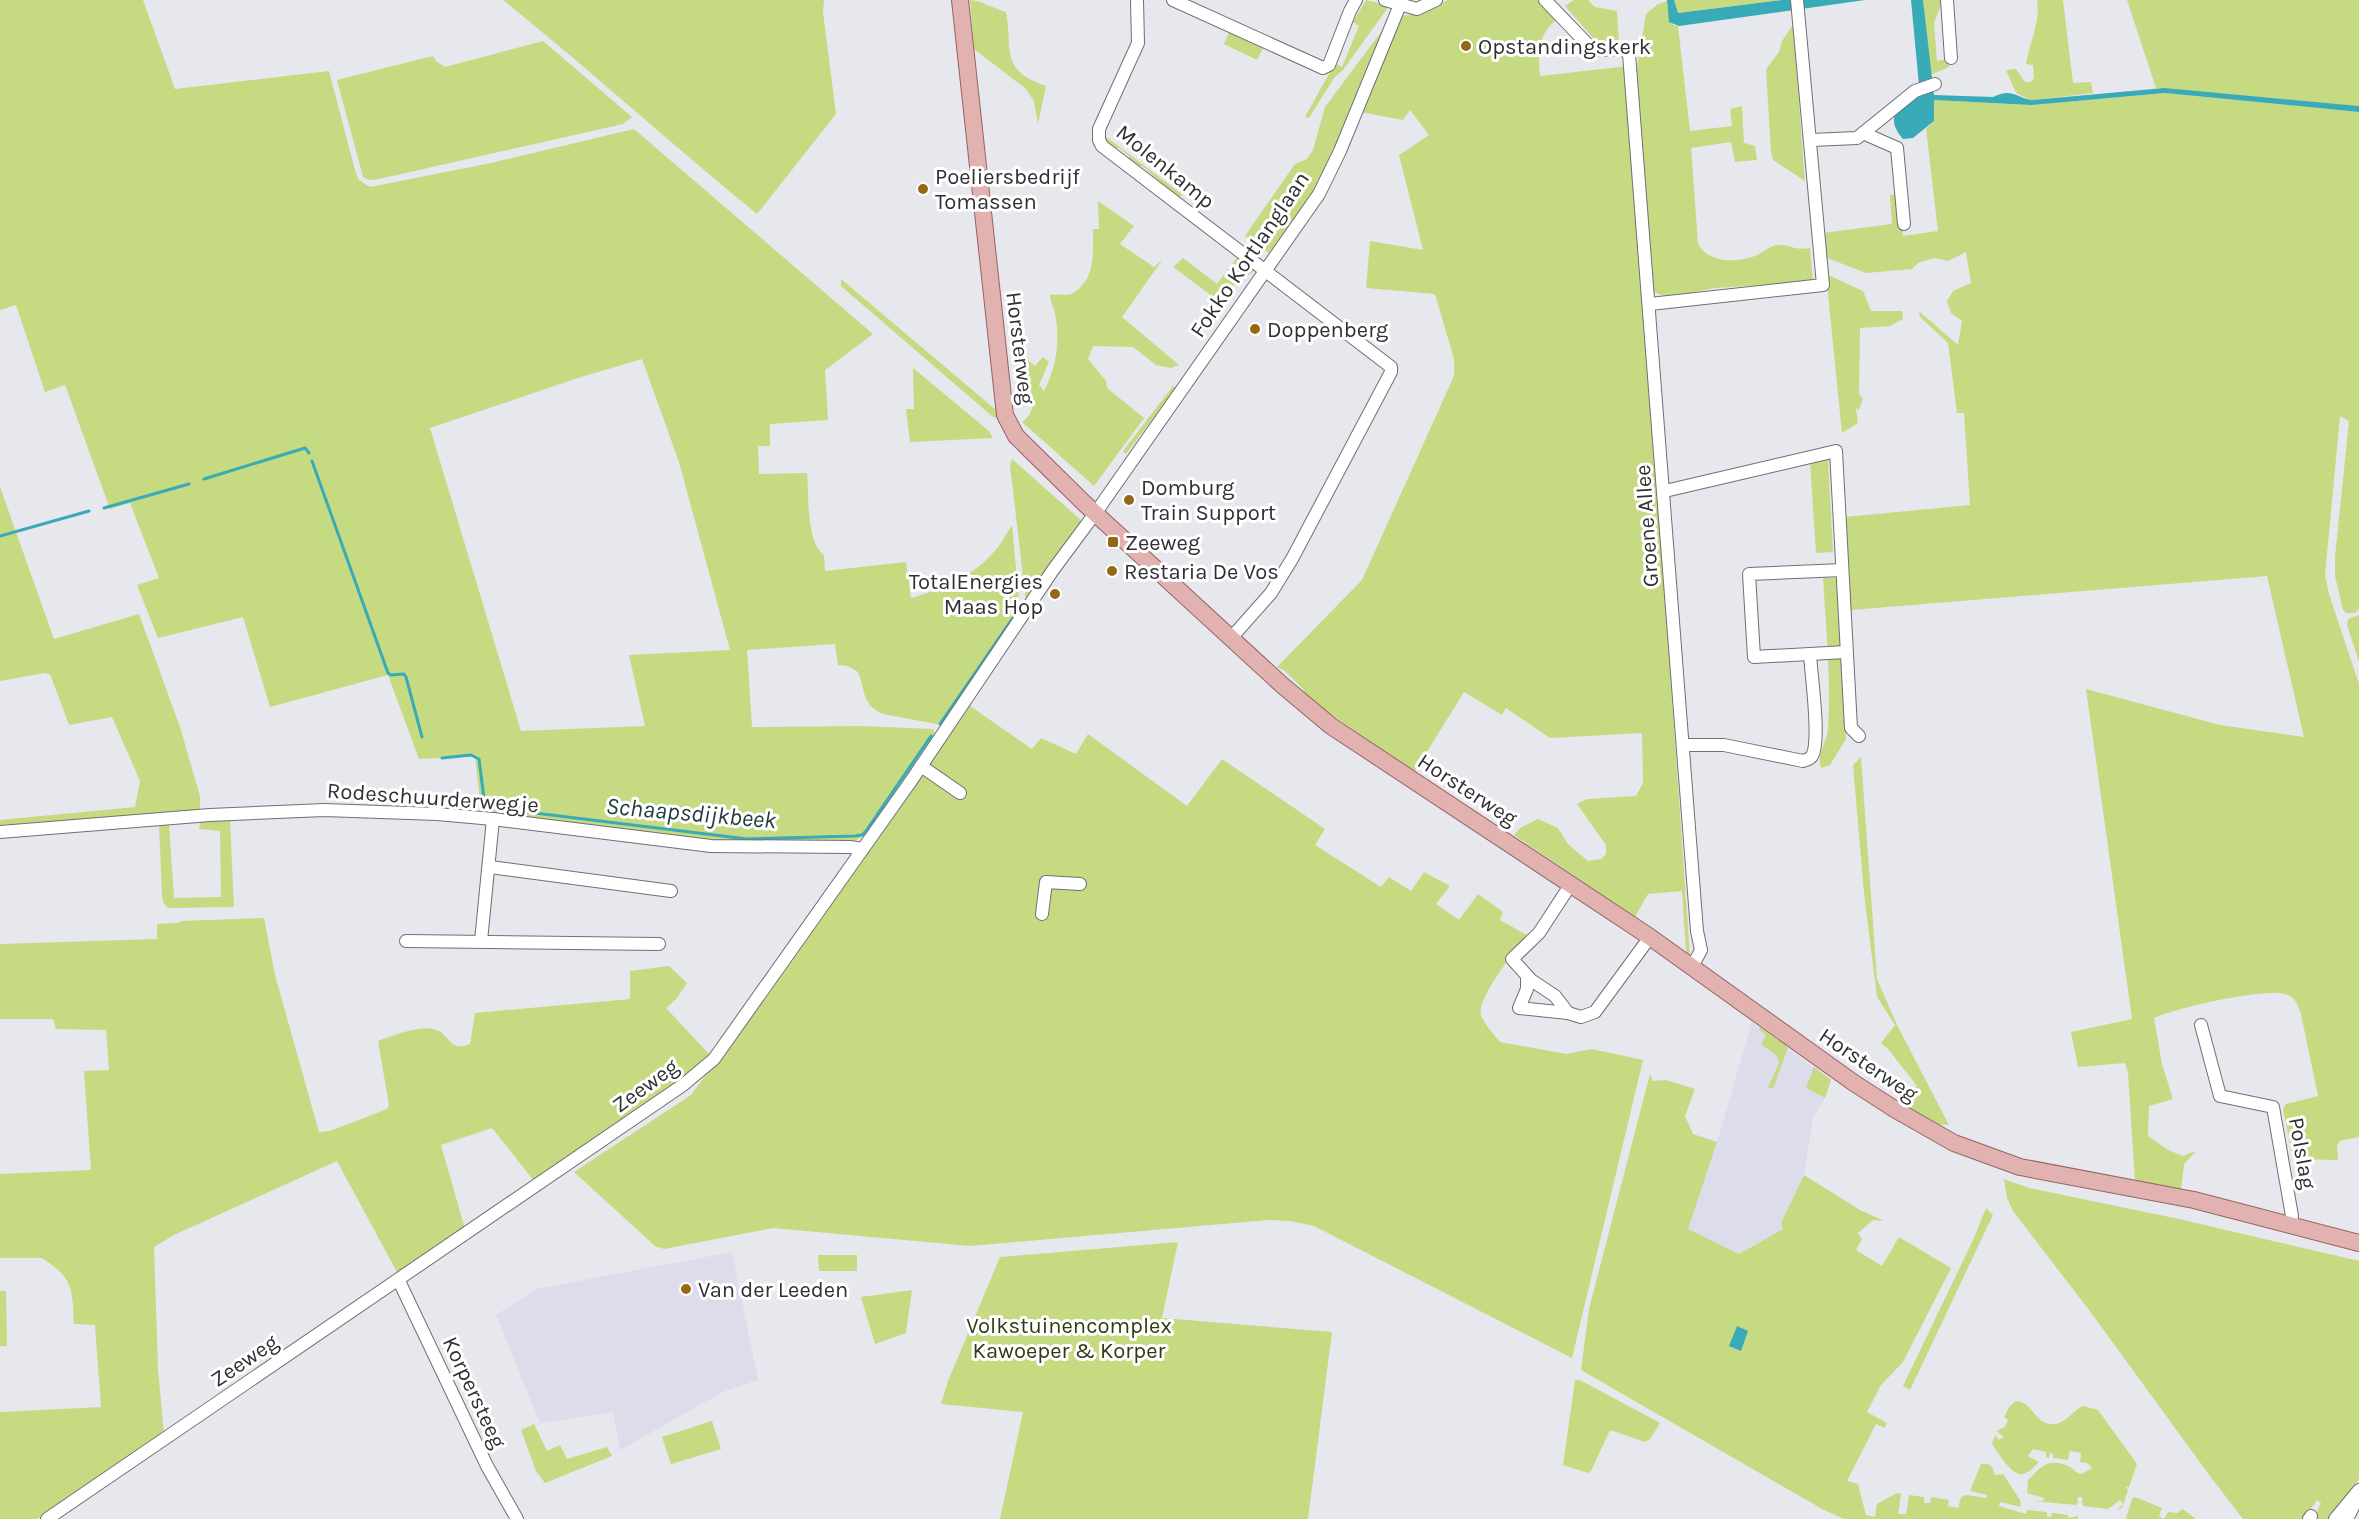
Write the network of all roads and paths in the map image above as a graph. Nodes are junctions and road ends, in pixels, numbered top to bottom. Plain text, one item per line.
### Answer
1 (960, 0) edge
2 (1137, 0) edge
3 (1173, 0) edge
4 (1356, 0) edge
5 (1385, 0) edge
6 (1436, 0) edge
7 (1545, 0) edge
8 (1947, 0) edge
9 (1401, 3) edge
10 (1798, 9) edge
11 (1951, 58) dead end
12 (1935, 84) dead end
13 (1863, 134) junction
14 (1811, 140) junction
15 (1904, 224) dead end
16 (1266, 271) junction
17 (1650, 304) junction
18 (1665, 491) junction
19 (1095, 512) junction
20 (1842, 570) junction
21 (1232, 637) junction
22 (1846, 652) junction
23 (1810, 654) junction
24 (1859, 736) dead end
25 (1683, 745) junction
26 (921, 766) junction
27 (960, 793) dead end
28 (493, 819) junction
29 (0, 832) edge
30 (863, 849) junction
31 (490, 867) junction
32 (1080, 884) dead end
33 (1571, 884) junction
34 (671, 891) dead end
35 (1042, 914) dead end
36 (1650, 937) junction
37 (406, 940) dead end
38 (481, 940) junction
39 (659, 944) dead end
40 (1692, 967) junction
41 (1527, 976) junction
42 (1568, 1013) junction
43 (2201, 1025) dead end
44 (2290, 1225) junction
45 (2359, 1243) edge
46 (399, 1281) junction
47 (2359, 1490) edge
48 (2359, 1495) edge
49 (47, 1519) edge
50 (517, 1519) edge
51 (2335, 1519) edge
52 (2347, 1519) edge

1 - 19 main road, Horsterweg
2 - 16 street, Molenkamp
3 - 4 street
5 - 9 street
6 - 9 street
7 - 17 street, Groene Allee
8 - 11 street
9 - 16 street, Fokko Kortlanglaan
10 - 14 street
12 - 13 street
13 - 14 street
13 - 15 street
14 - 17 street
16 - 19 street, Fokko Kortlanglaan
16 - 21 street, Molenkamp
17 - 18 street, Groene Allee
18 - 20 street
18 - 25 street, Groene Allee
19 - 21 main road, Horsterweg
19 - 26 street, Zeeweg
20 - 22 street
20 - 23 street
21 - 33 main road, Horsterweg
22 - 23 street
22 - 24 street
23 - 25 street
25 - 40 street, Groene Allee
26 - 27 street
26 - 30 street, Zeeweg
28 - 29 street, Rodeschuurderwegje
28 - 30 street, Rodeschuurderwegje
28 - 31 street
30 - 46 street, Zeeweg
31 - 34 street
31 - 38 street
32 - 35 street
33 - 36 main road, Horsterweg
33 - 41 street
36 - 40 main road, Horsterweg
36 - 42 street
37 - 38 street
38 - 39 street
40 - 44 main road, Horsterweg
41 - 42 street
41 - 42 street
43 - 44 street, Polslag
44 - 45 main road, Horsterweg
46 - 49 street, Zeeweg
46 - 50 street, Korpersteeg
47 - 51 street
48 - 52 street

